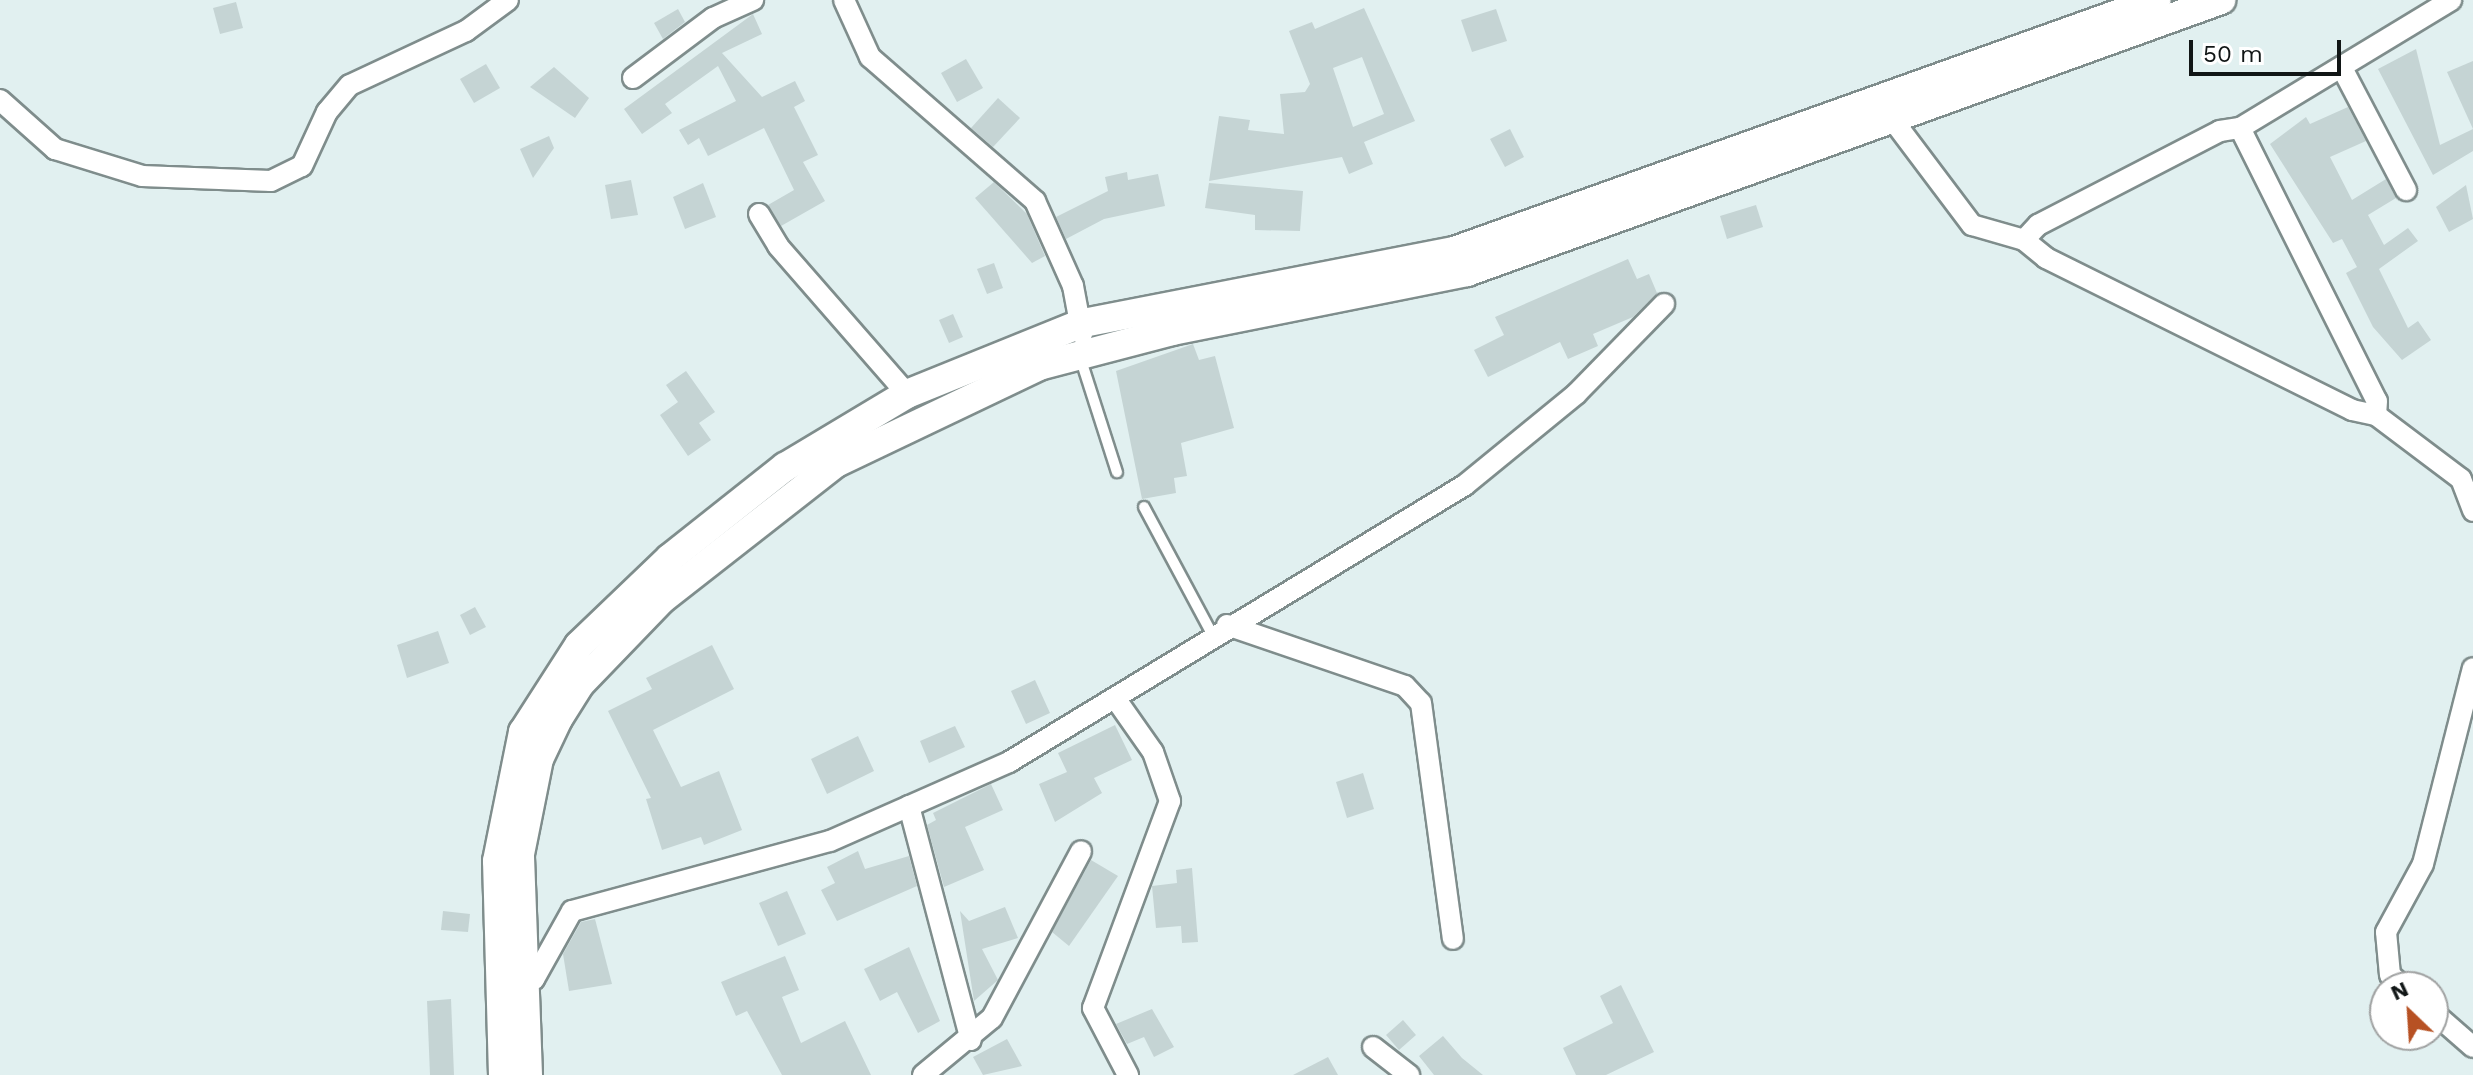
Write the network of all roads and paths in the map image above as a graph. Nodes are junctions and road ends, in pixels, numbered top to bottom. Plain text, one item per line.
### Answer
1 (508, 0) edge
2 (753, 0) edge
3 (844, 0) edge
4 (2157, 0) edge
5 (2221, 0) edge
6 (2451, 0) edge
7 (2342, 68) junction
8 (633, 78) dead end
9 (0, 100) edge
10 (1883, 107) junction
11 (2240, 128) junction
12 (2406, 190) dead end
13 (759, 214) dead end
14 (2024, 240) junction
15 (1664, 304) dead end
16 (1083, 323) junction
17 (1080, 353) junction
18 (907, 394) junction
19 (2376, 415) junction
20 (1117, 472) dead end
21 (1144, 507) dead end
22 (2473, 511) edge
23 (1219, 629) junction
24 (2473, 668) edge
25 (1115, 698) junction
26 (909, 806) junction
27 (1081, 851) dead end
28 (1453, 939) dead end
29 (2390, 971) edge
30 (510, 986) junction
31 (2449, 1026) edge
32 (971, 1040) junction
33 (1373, 1047) dead end
34 (2473, 1047) edge
35 (503, 1075) edge
36 (528, 1075) edge
37 (923, 1075) edge
38 (1128, 1075) edge
39 (1409, 1075) edge

1 - 9 street
2 - 8 street
3 - 16 street
4 - 10 main road
5 - 10 main road
6 - 7 street
7 - 11 street
7 - 12 street
10 - 14 street
10 - 16 main road
10 - 17 main road
11 - 14 street
11 - 19 street
13 - 18 street
14 - 19 street
15 - 23 street
16 - 17 street
16 - 18 main road
17 - 20 lane
17 - 30 main road
18 - 30 main road
19 - 22 street
21 - 23 lane
23 - 25 street
23 - 28 street
24 - 29 street
25 - 26 street
25 - 38 street
26 - 30 street
26 - 32 street
27 - 32 street
30 - 35 main road
30 - 36 main road
31 - 34 street
32 - 37 street
33 - 39 street

